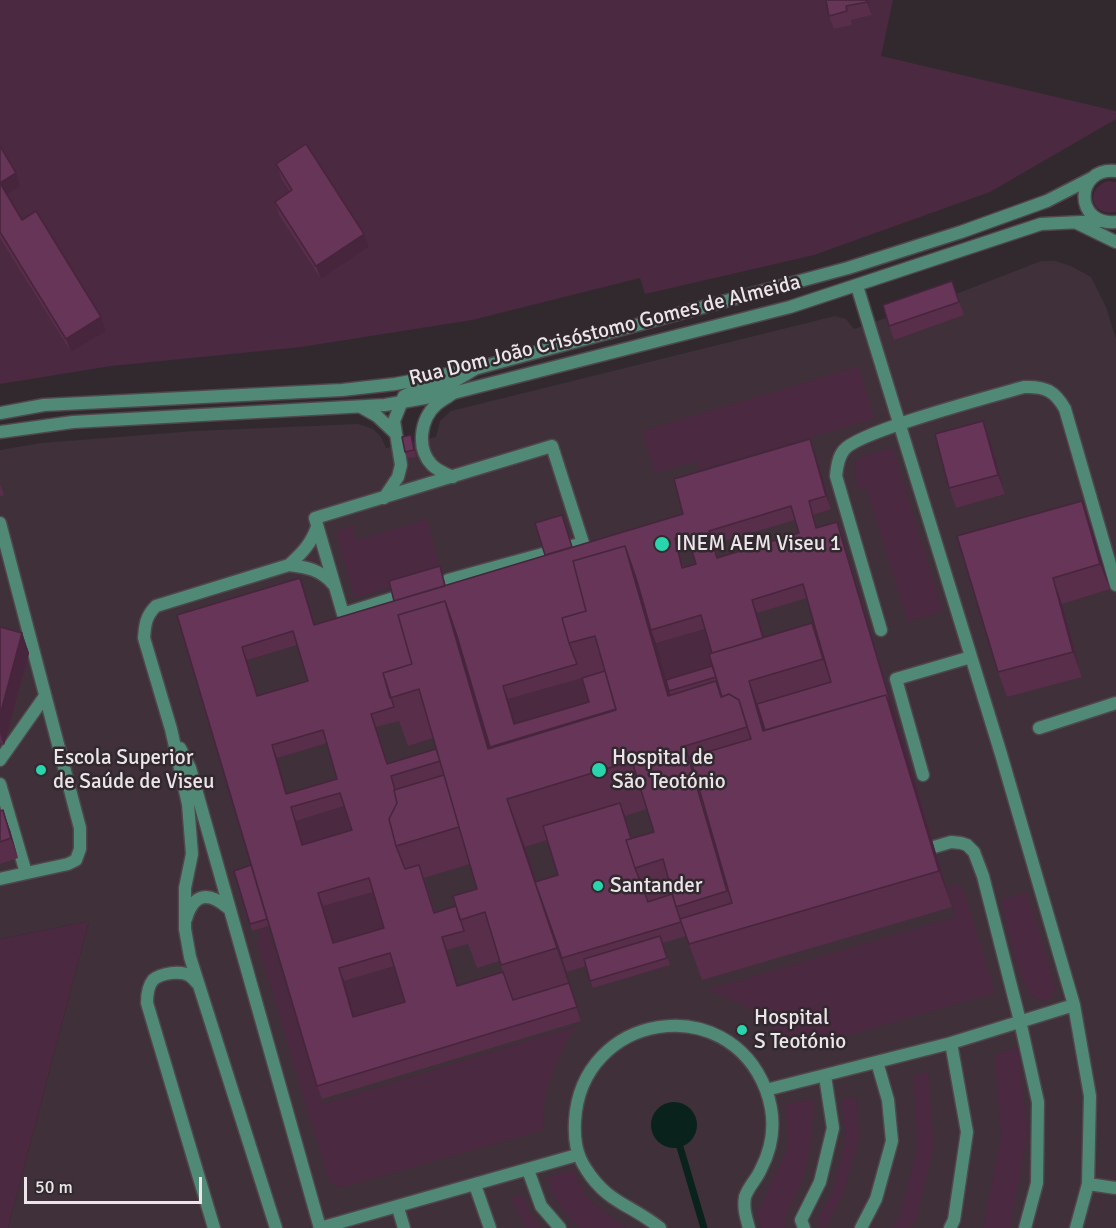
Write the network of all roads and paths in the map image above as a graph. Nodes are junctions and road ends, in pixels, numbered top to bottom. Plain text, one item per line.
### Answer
1 (1116, 171) edge
2 (1092, 178) junction
3 (1101, 221) junction
4 (1116, 222) edge
5 (1076, 223) junction
6 (1116, 242) edge
7 (857, 285) junction
8 (474, 369) junction
9 (453, 393) junction
10 (400, 403) junction
11 (361, 407) junction
12 (0, 413) edge
13 (900, 424) junction
14 (0, 432) edge
15 (395, 433) junction
16 (453, 477) junction
17 (384, 498) junction
18 (0, 523) edge
19 (317, 527) junction
20 (289, 565) junction
21 (448, 580) dead end
22 (1116, 585) edge
23 (335, 587) junction
24 (394, 598) edge
25 (881, 630) dead end
26 (971, 657) junction
27 (45, 696) junction
28 (1116, 703) edge
29 (1039, 728) dead end
30 (171, 729) junction
31 (0, 760) edge
32 (923, 775) dead end
33 (0, 784) edge
34 (934, 848) edge
35 (26, 873) junction
36 (0, 879) edge
37 (228, 908) junction
38 (185, 929) junction
39 (199, 985) junction
40 (1074, 1005) junction
41 (1020, 1021) junction
42 (951, 1043) junction
43 (877, 1062) junction
44 (825, 1076) junction
45 (766, 1090) junction
46 (578, 1155) junction
47 (528, 1170) junction
48 (1088, 1184) junction
49 (475, 1185) junction
50 (1116, 1188) edge
51 (398, 1208) junction
52 (214, 1228) edge
53 (276, 1228) edge
54 (320, 1228) edge
55 (404, 1228) edge
56 (490, 1228) edge
57 (560, 1228) edge
58 (660, 1228) edge
59 (749, 1228) edge
60 (804, 1228) edge
61 (861, 1228) edge
62 (950, 1228) edge
63 (1025, 1228) edge
64 (1076, 1228) edge

1 - 2 street, Rua Dom João Crisóstomo Gomes de Almeida
2 - 3 street
2 - 8 street, Rua Dom João Crisóstomo Gomes de Almeida
3 - 4 street, Rua Dom João Crisóstomo Gomes de Almeida
3 - 5 street, Rua Dom João Crisóstomo Gomes de Almeida
5 - 6 street
5 - 7 street, Rua Dom João Crisóstomo Gomes de Almeida
7 - 9 street, Rua Dom João Crisóstomo Gomes de Almeida
7 - 13 street
8 - 10 street
8 - 12 street, Rua Dom João Crisóstomo Gomes de Almeida
9 - 10 street, Rua Dom João Crisóstomo Gomes de Almeida
9 - 16 street
10 - 11 street, Rua Dom João Crisóstomo Gomes de Almeida
10 - 15 street
11 - 14 street, Rua Dom João Crisóstomo Gomes de Almeida
11 - 15 street
13 - 22 street
13 - 25 street
13 - 26 street
15 - 17 street
16 - 17 street
16 - 21 street
17 - 19 street
18 - 27 street
19 - 20 street
19 - 23 street
20 - 23 street
20 - 30 street
23 - 24 street
26 - 32 street
26 - 40 street
27 - 31 street
27 - 35 street
28 - 29 street
30 - 37 street
30 - 38 street
33 - 35 street
34 - 41 street
35 - 36 street
37 - 38 street
37 - 54 street
38 - 39 street
39 - 52 street
39 - 53 street
40 - 41 street
40 - 48 street
41 - 42 street
41 - 63 street
42 - 43 street
42 - 62 street
43 - 44 street
43 - 61 street
44 - 45 street
44 - 60 street
45 - 46 street
45 - 59 street
46 - 47 street
46 - 58 street
47 - 49 street
47 - 57 street
48 - 50 street
48 - 64 street
49 - 51 street
49 - 56 street
51 - 54 street
51 - 55 street

